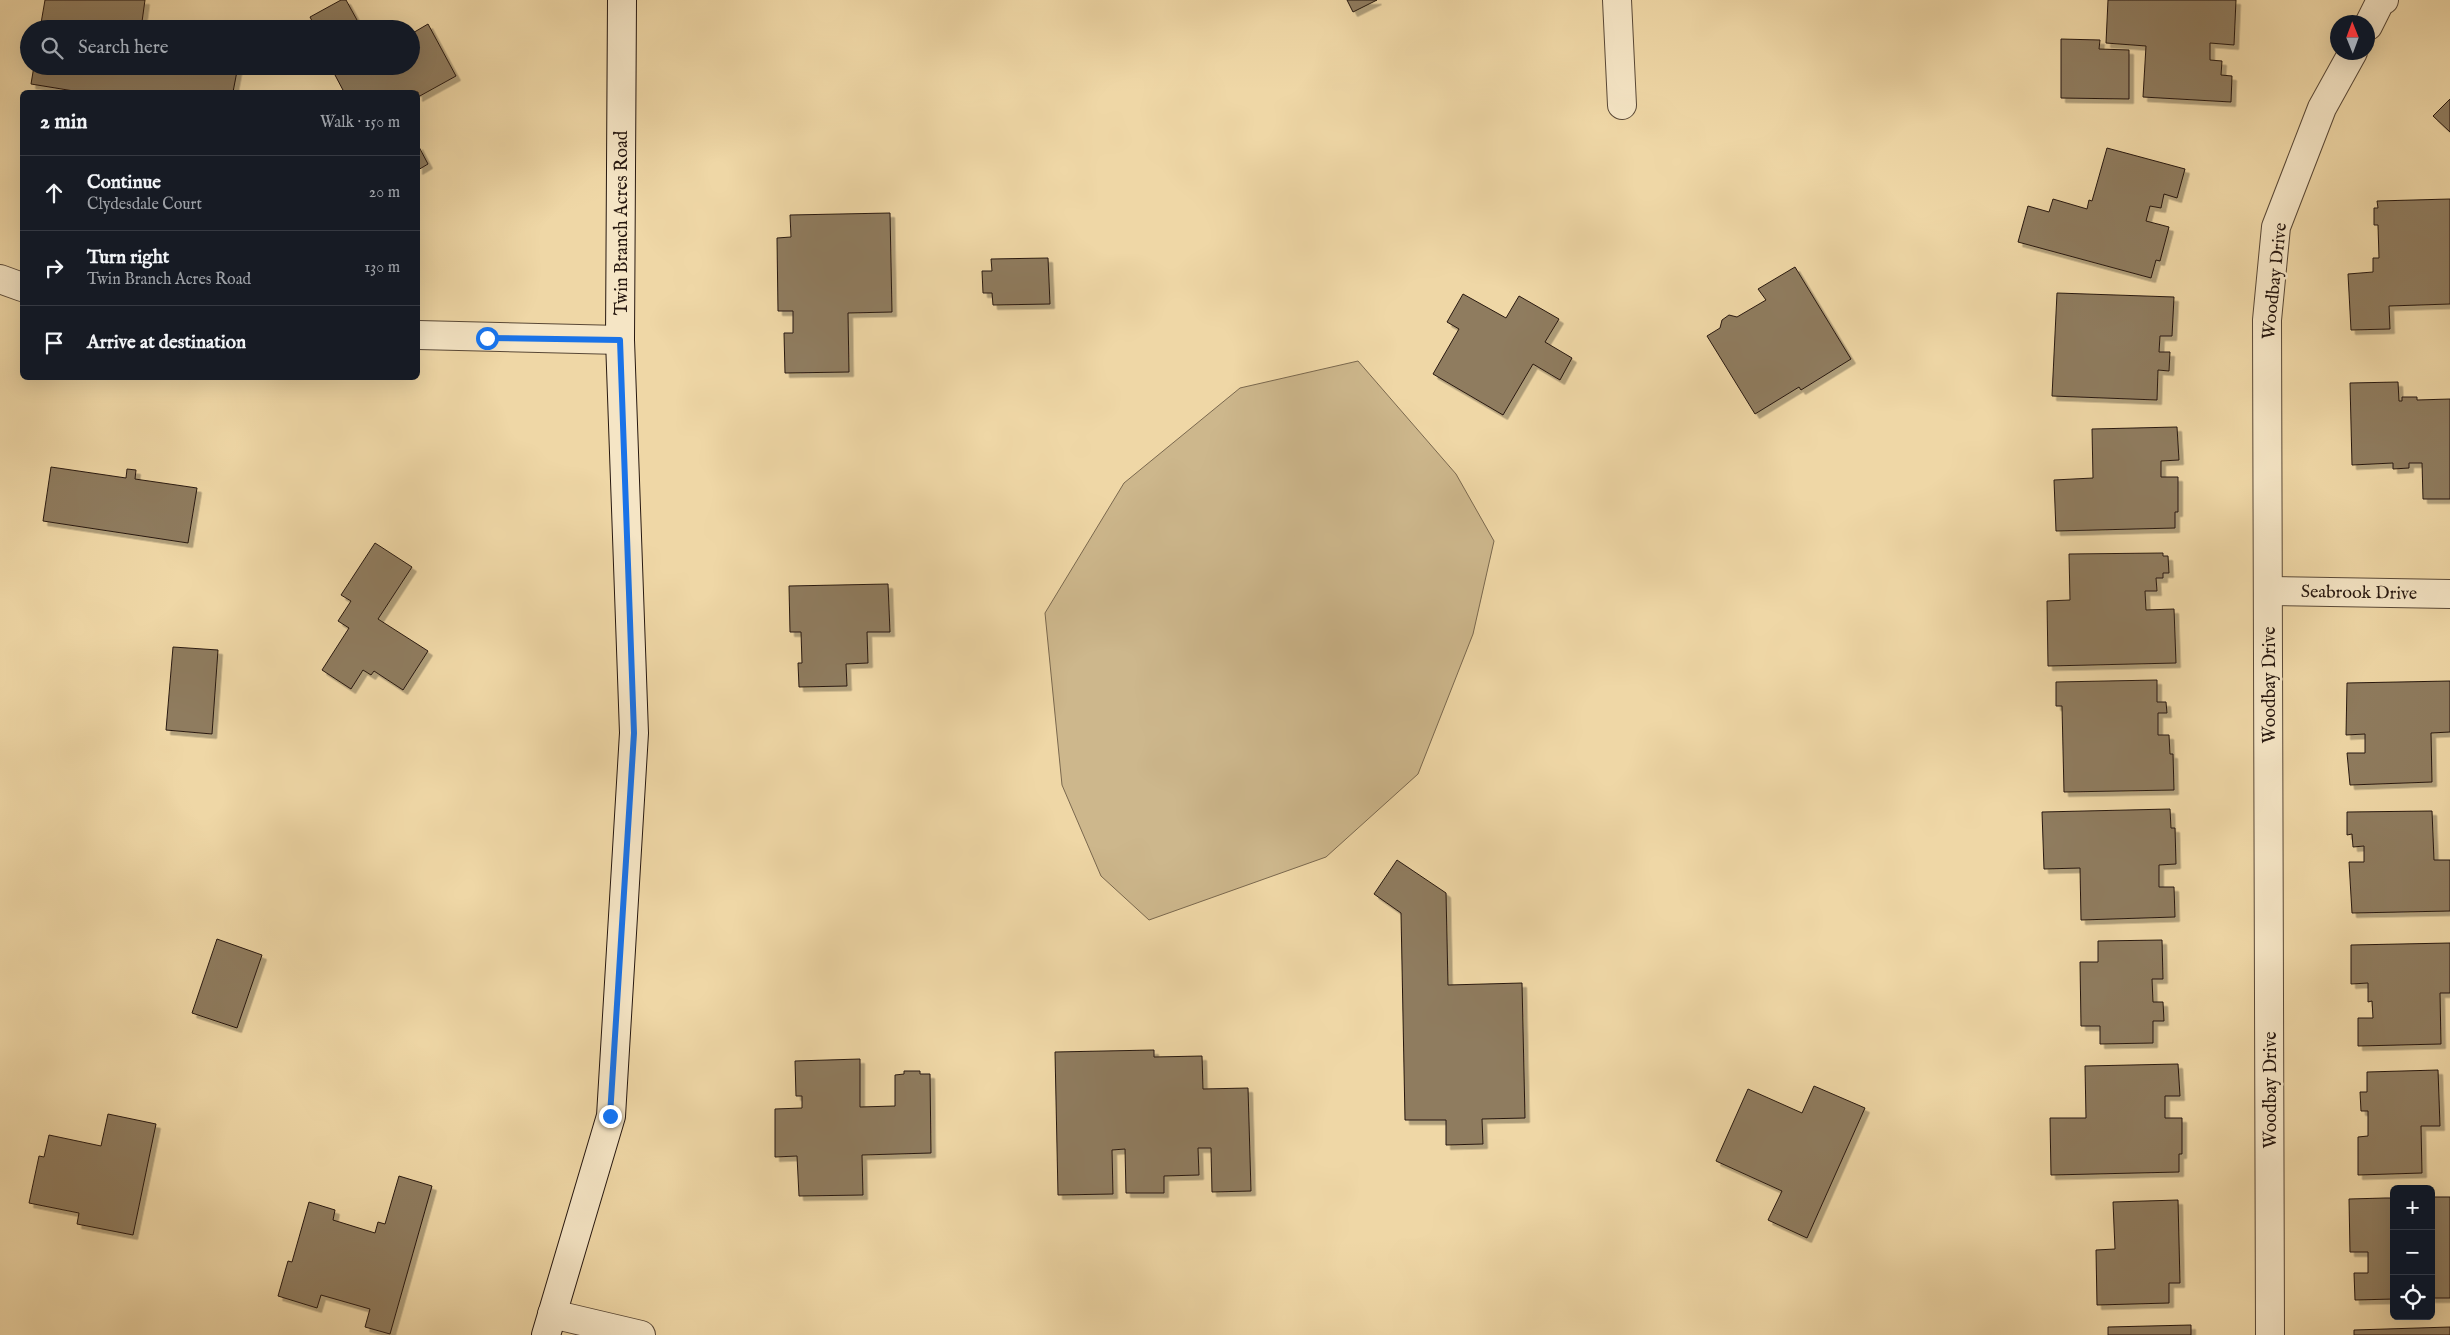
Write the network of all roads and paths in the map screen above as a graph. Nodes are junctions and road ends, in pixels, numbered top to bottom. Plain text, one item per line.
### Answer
1 (622, 0) edge
2 (1617, 0) edge
3 (2381, 1) edge
4 (2374, 15) edge
5 (2349, 60) edge
6 (1622, 104) dead end
7 (0, 280) edge
8 (20, 285) edge
9 (420, 335) edge
10 (620, 340) junction
11 (2269, 591) junction
12 (2450, 594) edge
13 (549, 1325) edge
14 (641, 1335) edge
15 (2270, 1335) edge

1 - 10 street, Twin Branch Acres Road
2 - 6 street
3 - 4 street
5 - 11 street, Woodbay Drive
7 - 8 street
9 - 10 street
10 - 13 street, Twin Branch Acres Road
11 - 12 street, Seabrook Drive
11 - 15 street, Woodbay Drive
13 - 14 street

